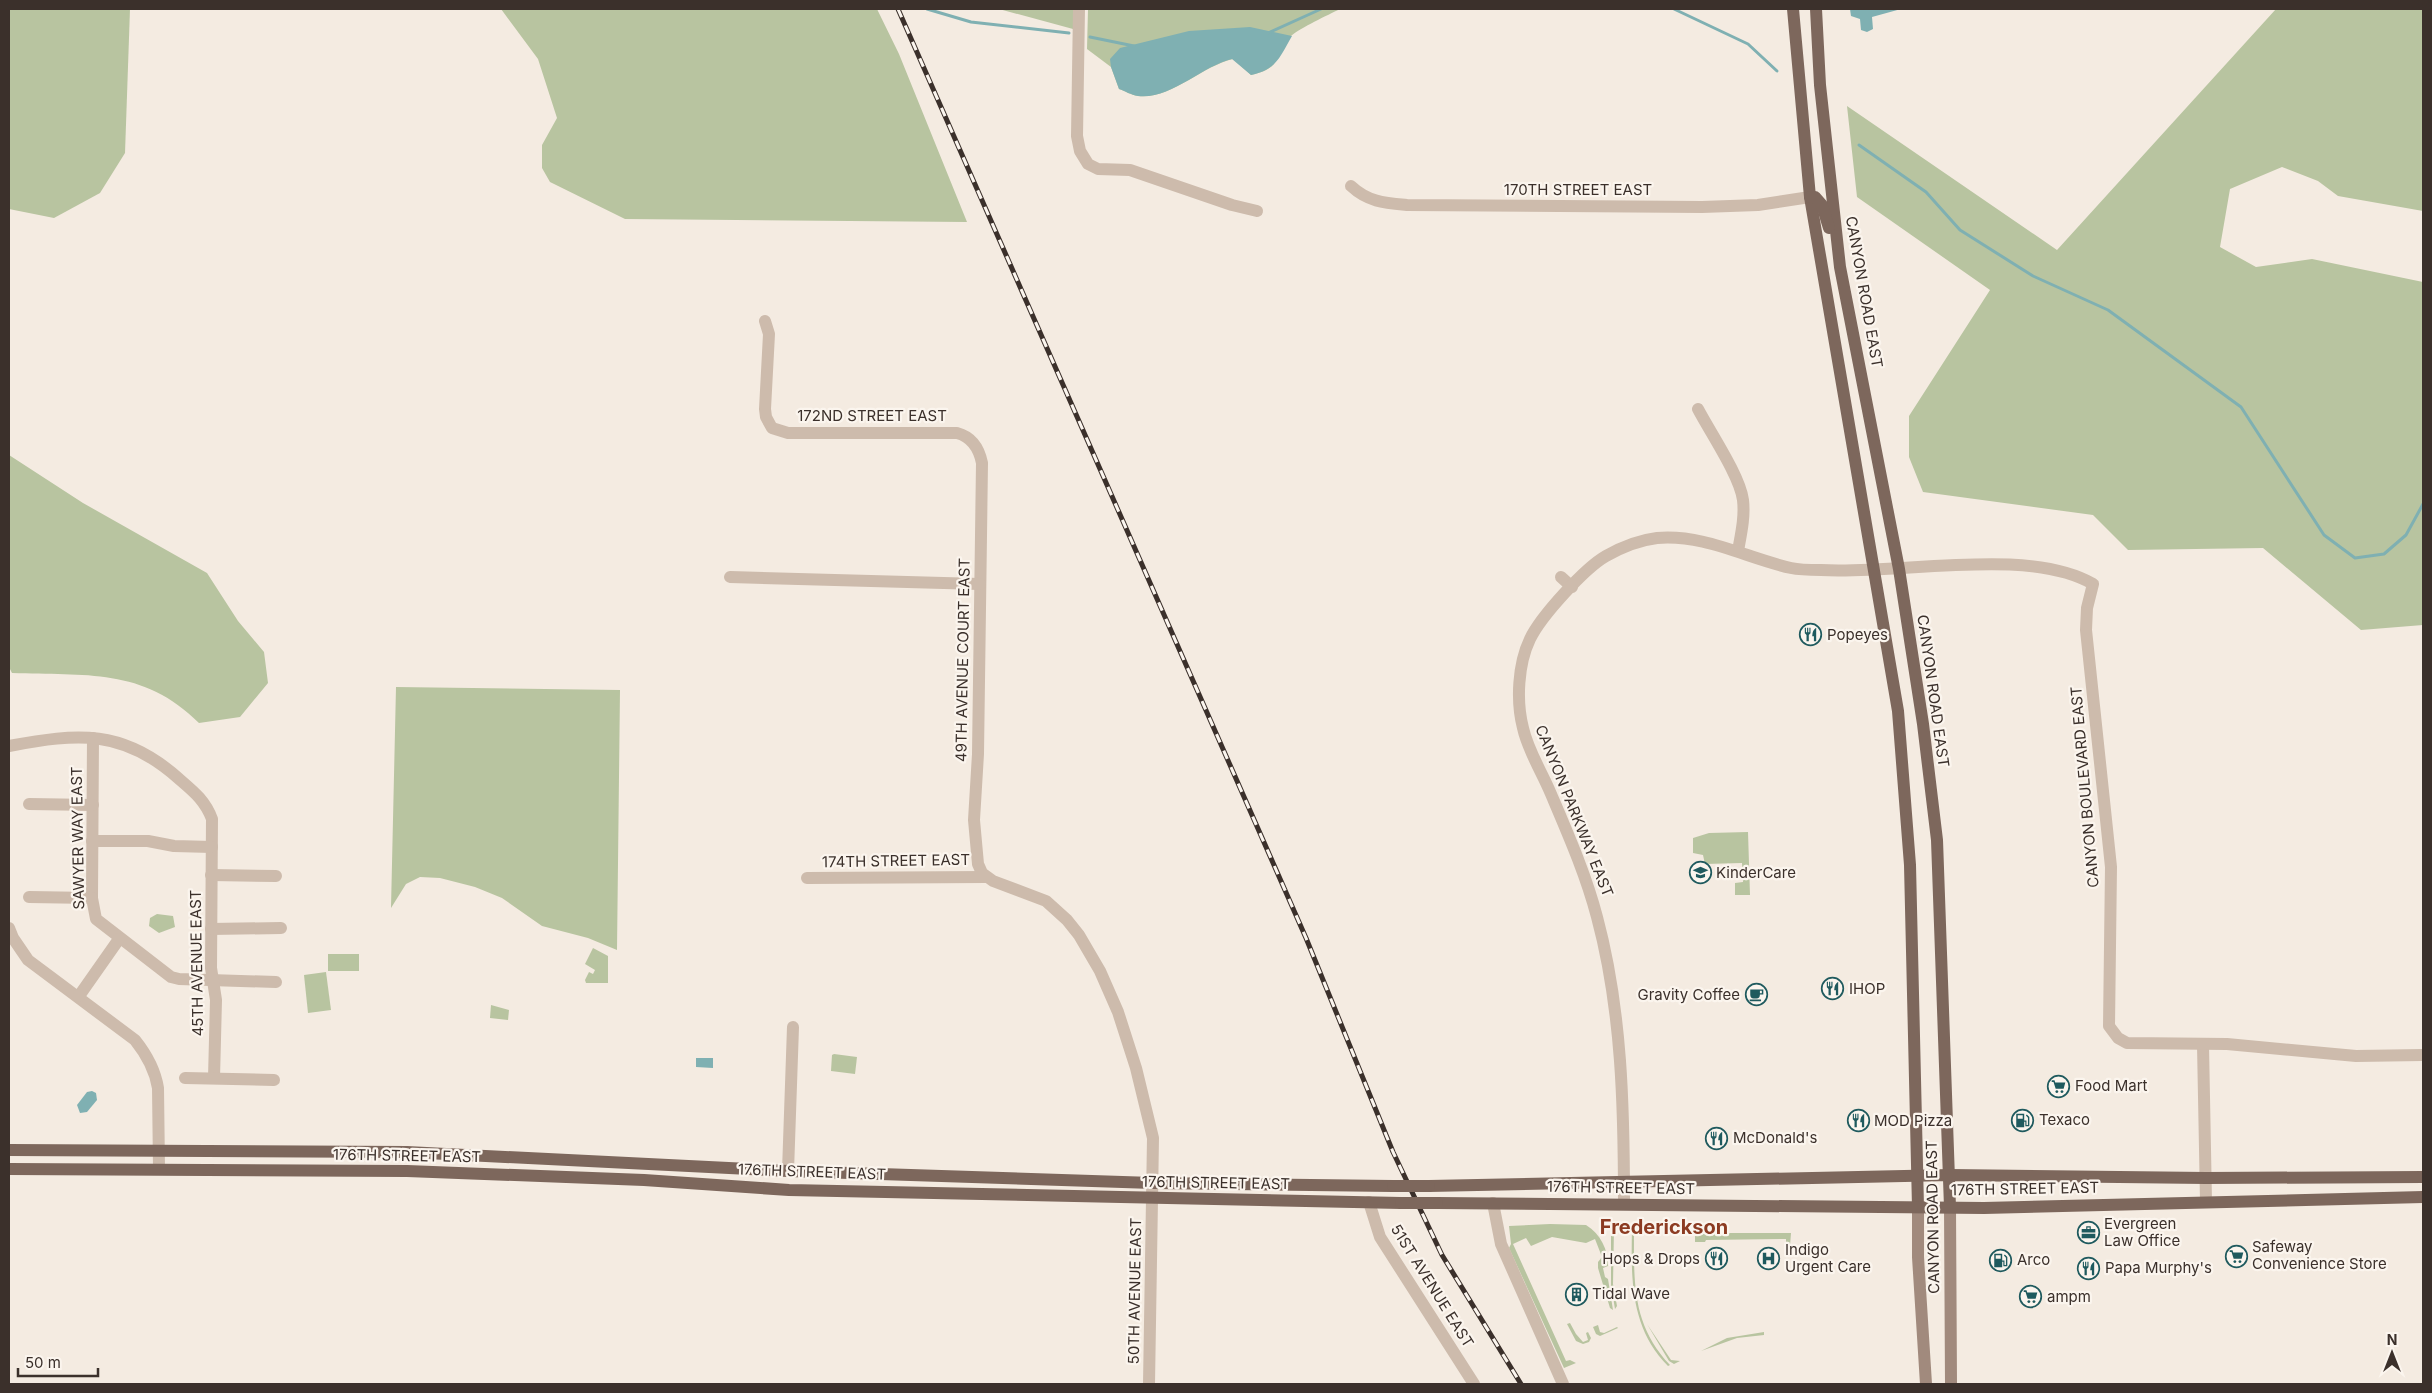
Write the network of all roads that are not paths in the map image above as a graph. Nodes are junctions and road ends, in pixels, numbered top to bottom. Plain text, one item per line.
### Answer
1 (1079, 9) edge
2 (1793, 9) edge
3 (1816, 9) edge
4 (1351, 186) dead end
5 (1810, 197) junction
6 (1257, 211) dead end
7 (1840, 266) junction
8 (765, 321) dead end
9 (1698, 408) dead end
10 (974, 443) joint
11 (1738, 551) junction
12 (1899, 569) junction
13 (1874, 571) junction
14 (730, 577) dead end
15 (1561, 577) dead end
16 (980, 584) junction
17 (1572, 587) junction
18 (93, 738) junction
19 (9, 746) edge
20 (29, 804) dead end
21 (93, 805) junction
22 (92, 840) junction
23 (212, 847) junction
24 (212, 875) junction
25 (276, 876) dead end
26 (986, 877) junction
27 (807, 878) dead end
28 (29, 897) dead end
29 (92, 898) junction
30 (9, 928) edge
31 (281, 928) dead end
32 (211, 929) junction
33 (119, 938) junction
34 (213, 981) junction
35 (276, 982) dead end
36 (79, 996) junction
37 (793, 1027) dead end
38 (2203, 1045) junction
39 (2423, 1055) edge
40 (185, 1078) dead end
41 (214, 1078) junction
42 (274, 1080) dead end
43 (9, 1150) edge
44 (159, 1151) junction
45 (9, 1168) edge
46 (159, 1169) junction
47 (766, 1170) junction
48 (788, 1171) junction
49 (1950, 1175) junction
50 (1918, 1176) junction
51 (2423, 1177) edge
52 (2206, 1178) junction
53 (644, 1180) junction
54 (1624, 1181) junction
55 (1153, 1183) junction
56 (2423, 1197) edge
57 (1153, 1198) junction
58 (2206, 1201) junction
59 (1369, 1202) junction
60 (1624, 1203) junction
61 (1493, 1204) junction
62 (1918, 1207) junction
63 (1950, 1207) junction
64 (1149, 1384) edge
65 (1474, 1384) edge
66 (1564, 1384) edge
67 (1926, 1384) edge
68 (1951, 1384) edge

1 - 6 street
2 - 5 main road, CANYON ROAD EAST
3 - 7 main road, CANYON ROAD EAST
4 - 5 street, 170TH STREET EAST
5 - 7 main road
5 - 13 main road, CANYON ROAD EAST
7 - 12 main road, CANYON ROAD EAST
8 - 10 street, 172ND STREET EAST
9 - 11 street
10 - 16 street, 49TH AVENUE COURT EAST
11 - 13 street, CANYON PARKWAY EAST
11 - 17 street, CANYON PARKWAY EAST
12 - 13 street
12 - 38 street, CANYON BOULEVARD EAST
12 - 49 main road, CANYON ROAD EAST
13 - 50 main road, CANYON ROAD EAST
14 - 16 street
15 - 17 street
16 - 26 street, 49TH AVENUE COURT EAST
17 - 54 street, CANYON PARKWAY EAST
18 - 19 street, 45TH AVENUE EAST
18 - 21 street, SAWYER WAY EAST
18 - 23 street, 45TH AVENUE EAST
20 - 21 street
21 - 22 street, SAWYER WAY EAST
22 - 23 street
22 - 29 street, SAWYER WAY EAST
23 - 24 street, 45TH AVENUE EAST
24 - 25 street
24 - 32 street, 45TH AVENUE EAST
26 - 27 street, 174TH STREET EAST
26 - 55 street, 50TH AVENUE EAST
28 - 29 street
29 - 33 street, SAWYER WAY EAST
30 - 36 street
31 - 32 street
32 - 34 street, 45TH AVENUE EAST
33 - 34 street, SAWYER WAY EAST
33 - 36 street
34 - 35 street, SAWYER WAY EAST
34 - 41 street, 45TH AVENUE EAST
36 - 44 street
37 - 48 street
38 - 39 street, CANYON BOULEVARD EAST
38 - 52 street
40 - 41 street
41 - 42 street
43 - 44 main road, 176TH STREET EAST
44 - 46 street
44 - 47 main road, 176TH STREET EAST
45 - 46 main road, 176TH STREET EAST
46 - 53 main road, 176TH STREET EAST
47 - 48 main road, 176TH STREET EAST
47 - 53 main road
48 - 55 main road, 176TH STREET EAST
49 - 50 main road, 176TH STREET EAST
49 - 52 main road, 176TH STREET EAST
49 - 63 main road, CANYON ROAD EAST
50 - 54 main road, 176TH STREET EAST
50 - 62 main road, CANYON ROAD EAST
51 - 52 main road, 176TH STREET EAST
52 - 58 street
53 - 57 main road, 176TH STREET EAST
54 - 55 main road, 176TH STREET EAST, bridge
54 - 60 street, CANYON PARKWAY EAST
55 - 57 street, 50TH AVENUE EAST
56 - 58 main road, 176TH STREET EAST
57 - 59 main road, 176TH STREET EAST
57 - 64 street, 50TH AVENUE EAST
58 - 63 main road, 176TH STREET EAST
59 - 61 main road, 176TH STREET EAST, bridge
59 - 65 street, 51ST AVENUE EAST
60 - 61 main road, 176TH STREET EAST
60 - 62 main road, 176TH STREET EAST
61 - 66 street
62 - 63 main road, 176TH STREET EAST
62 - 67 main road, CANYON ROAD EAST
63 - 68 main road, CANYON ROAD EAST

